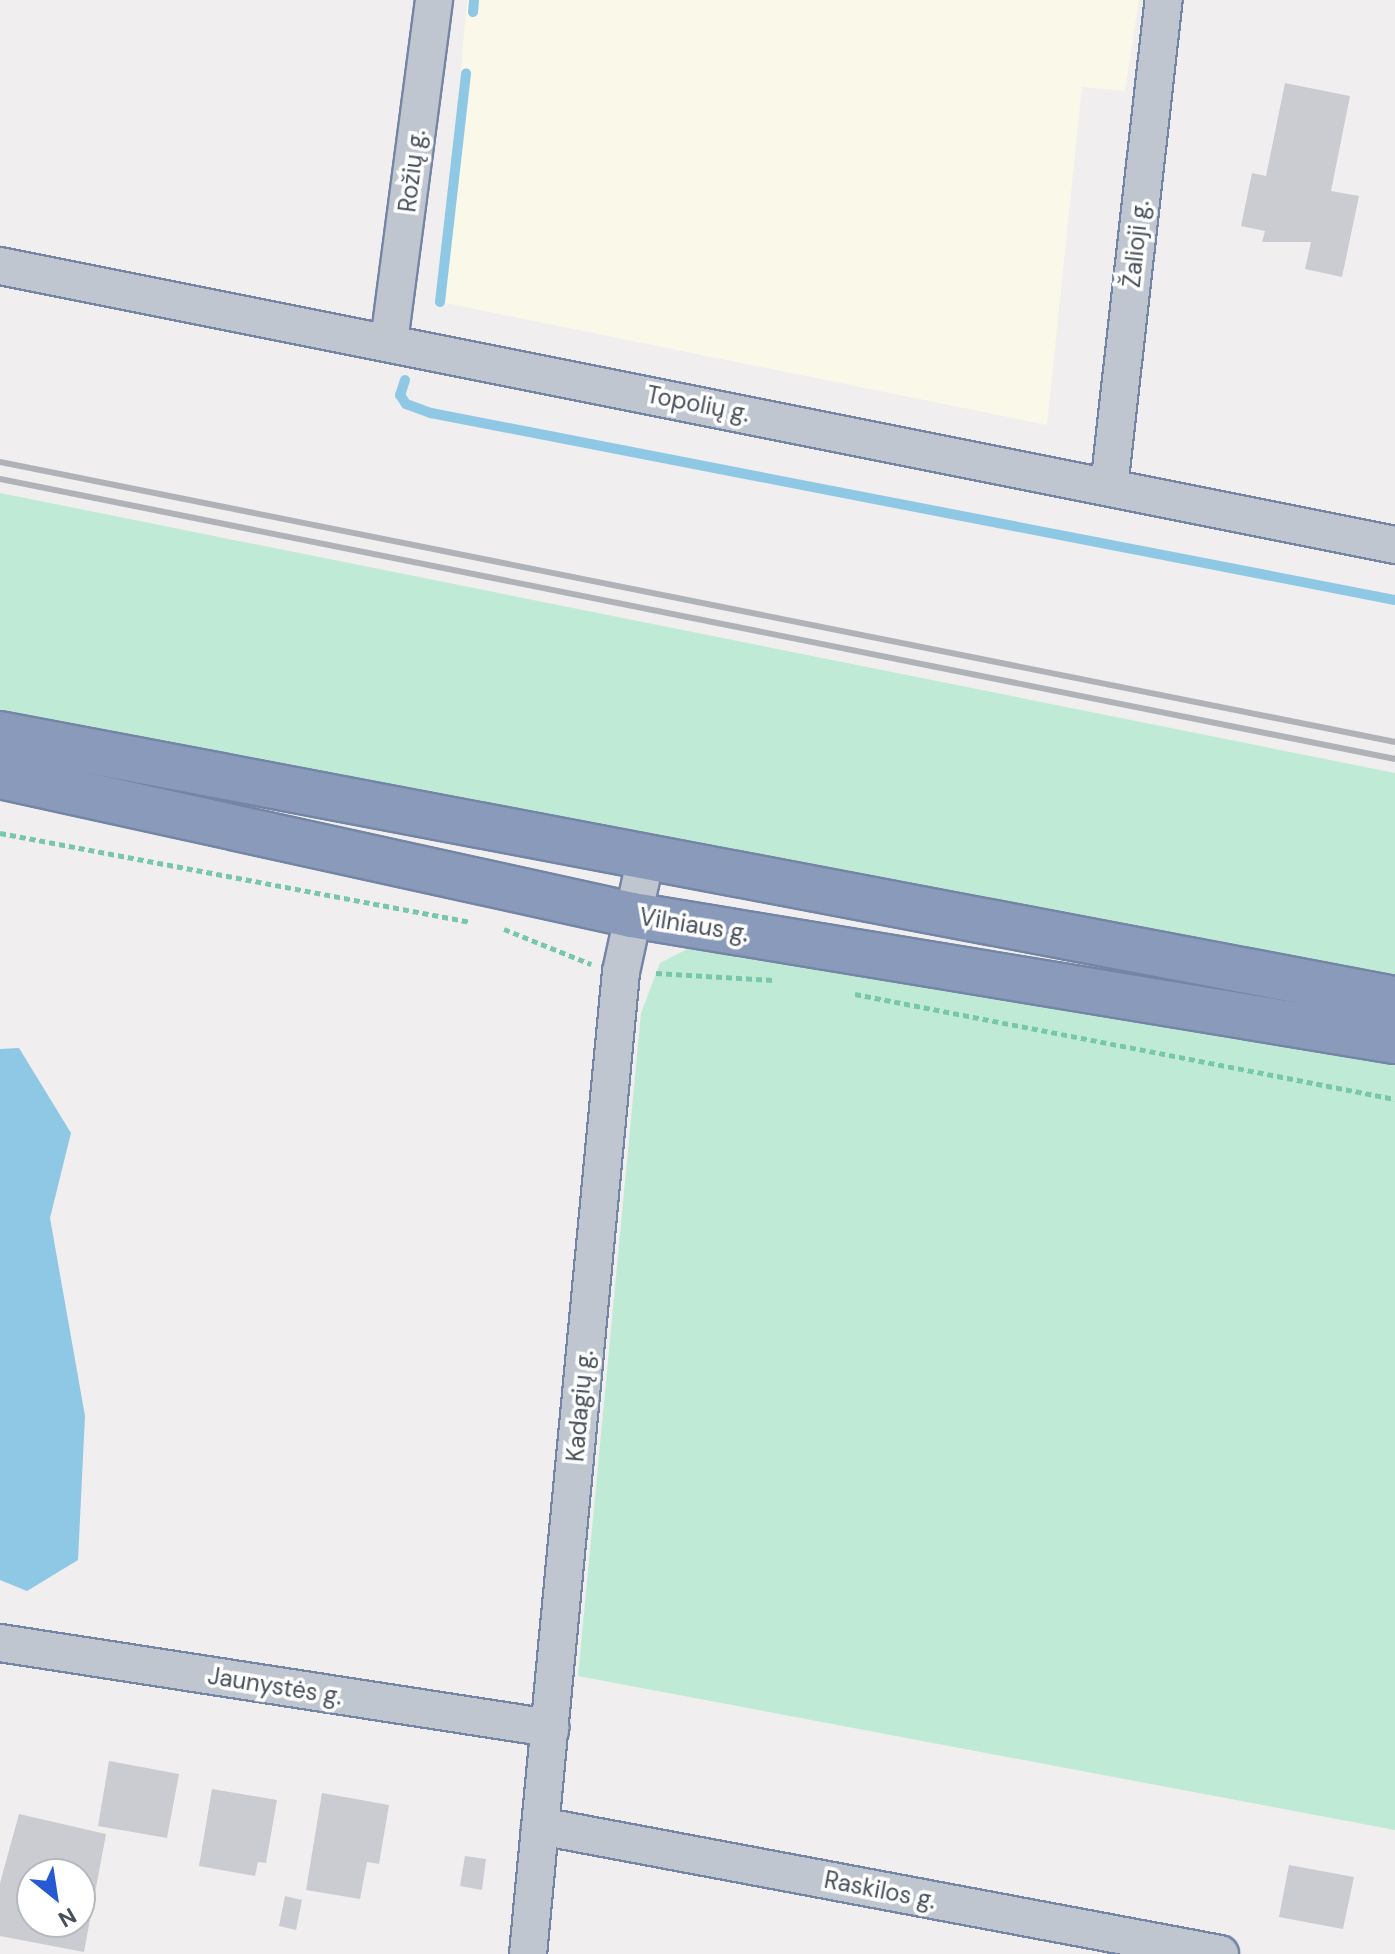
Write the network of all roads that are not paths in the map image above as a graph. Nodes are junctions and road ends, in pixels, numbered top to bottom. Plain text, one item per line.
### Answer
1 (434, 0) edge
2 (1164, 0) edge
3 (0, 266) edge
4 (389, 342) junction
5 (1109, 487) junction
6 (1395, 545) edge
7 (0, 734) edge
8 (0, 776) edge
9 (645, 861) junction
10 (632, 915) junction
11 (1395, 999) edge
12 (1395, 1041) edge
13 (0, 1643) edge
14 (550, 1728) junction
15 (540, 1826) junction
16 (528, 1954) edge
17 (1220, 1954) edge

1 - 4 street, Rožių g.
2 - 5 street, Žalioji g.
3 - 4 street, Topolių g.
4 - 5 street, Topolių g.
5 - 6 street, Topolių g.
7 - 9 highway
8 - 10 highway, Vilniaus g.
9 - 10 street, Kadagių g.
9 - 11 highway
10 - 12 highway, Vilniaus g.
10 - 14 street, Kadagių g.
13 - 14 street, Jaunystės g.
14 - 15 street, Kadagių g.
15 - 16 street, Kadagių g.
15 - 17 street, Raskilos g.

